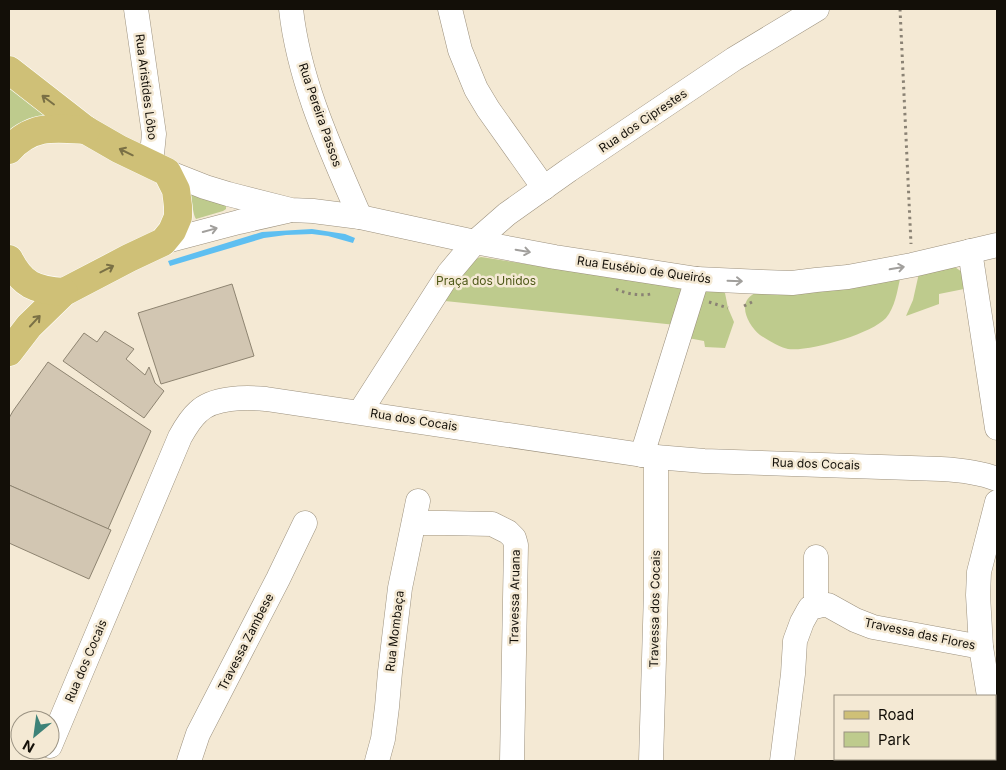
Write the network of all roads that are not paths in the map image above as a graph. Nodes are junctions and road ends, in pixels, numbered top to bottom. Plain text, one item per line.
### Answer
1 (136, 9) edge
2 (291, 9) edge
3 (450, 9) edge
4 (817, 9) edge
5 (9, 70) edge
6 (86, 130) junction
7 (9, 150) edge
8 (159, 168) junction
9 (544, 188) junction
10 (291, 210) junction
11 (360, 217) junction
12 (163, 242) junction
13 (475, 242) junction
14 (997, 245) edge
15 (970, 252) junction
16 (9, 259) edge
17 (697, 279) junction
18 (64, 292) junction
19 (9, 352) edge
20 (360, 412) junction
21 (997, 428) edge
22 (649, 456) junction
23 (997, 479) edge
24 (997, 502) edge
25 (416, 512) joint
26 (306, 523) dead end
27 (816, 557) dead end
28 (816, 606) junction
29 (981, 647) junction
30 (989, 695) edge
31 (60, 723) edge
32 (189, 761) edge
33 (377, 761) edge
34 (512, 761) edge
35 (651, 761) edge
36 (782, 761) edge

1 - 8 street, Rua Aristídes Lôbo
2 - 11 street, Rua Pereira Passos
3 - 9 street
4 - 9 street, Rua dos Ciprestes
6 -> 5 main road, Rua Eusébio de Queirós
6 - 7 main road
8 -> 6 main road, Rua Eusébio de Queirós
8 - 10 street, Rua Eusébio de Queirós
8 - 12 main road
9 - 13 street, Rua dos Ciprestes
10 - 11 street, Rua Eusébio de Queirós
12 -> 10 street, Rua Eusébio de Queirós
11 - 13 street, Rua Eusébio de Queirós
18 -> 12 main road
13 -> 17 street, Rua Eusébio de Queirós
13 - 20 street, Rua dos Ciprestes
14 - 15 street, Rua Eusébio de Queirós
17 -> 15 street, Rua Eusébio de Queirós
15 - 21 street
16 - 18 main road
17 - 22 street, Travessa dos Cocais
19 -> 18 main road
20 - 22 street, Rua dos Cocais
20 - 31 street, Rua dos Cocais
22 - 23 street, Rua dos Cocais
22 - 35 street, Travessa dos Cocais
24 - 29 street
25 - 33 street, Rua Mombaça
25 - 34 street, Travessa Aruana
26 - 32 street, Travessa Zambese
27 - 28 street
28 - 29 street, Travessa das Flores
28 - 36 street
29 - 30 street

